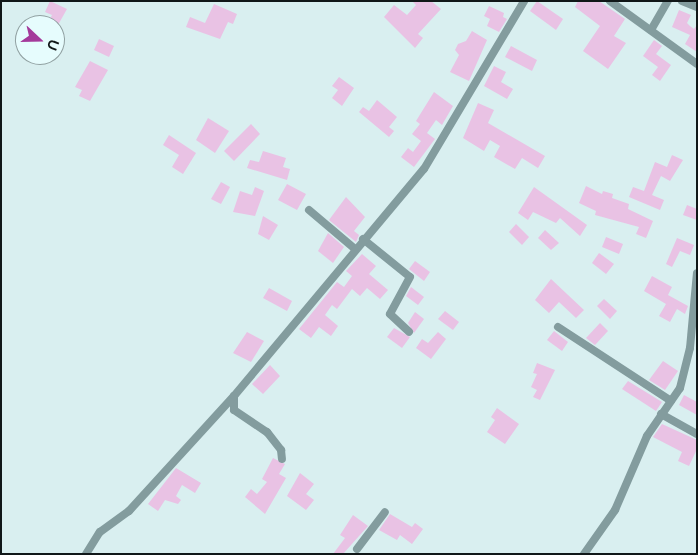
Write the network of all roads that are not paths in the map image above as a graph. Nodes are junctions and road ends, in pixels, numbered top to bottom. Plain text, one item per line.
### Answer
1 (524, 1) edge
2 (610, 1) edge
3 (668, 1) edge
4 (682, 1) edge
5 (697, 8) edge
6 (651, 30) junction
7 (697, 64) edge
8 (308, 210) dead end
9 (363, 239) junction
10 (355, 249) junction
11 (697, 273) edge
12 (558, 327) dead end
13 (409, 332) dead end
14 (234, 396) junction
15 (671, 401) junction
16 (661, 414) junction
17 (697, 434) edge
18 (282, 459) dead end
19 (385, 512) dead end
20 (358, 552) edge
21 (86, 554) edge
22 (584, 554) edge

1 - 9 street
2 - 6 street
3 - 6 street
4 - 5 street
6 - 7 street
8 - 10 street
9 - 10 street
9 - 13 street
10 - 14 street
11 - 15 street
12 - 15 street
14 - 18 street
14 - 21 street
15 - 16 street
16 - 17 street
16 - 22 street
19 - 20 street

